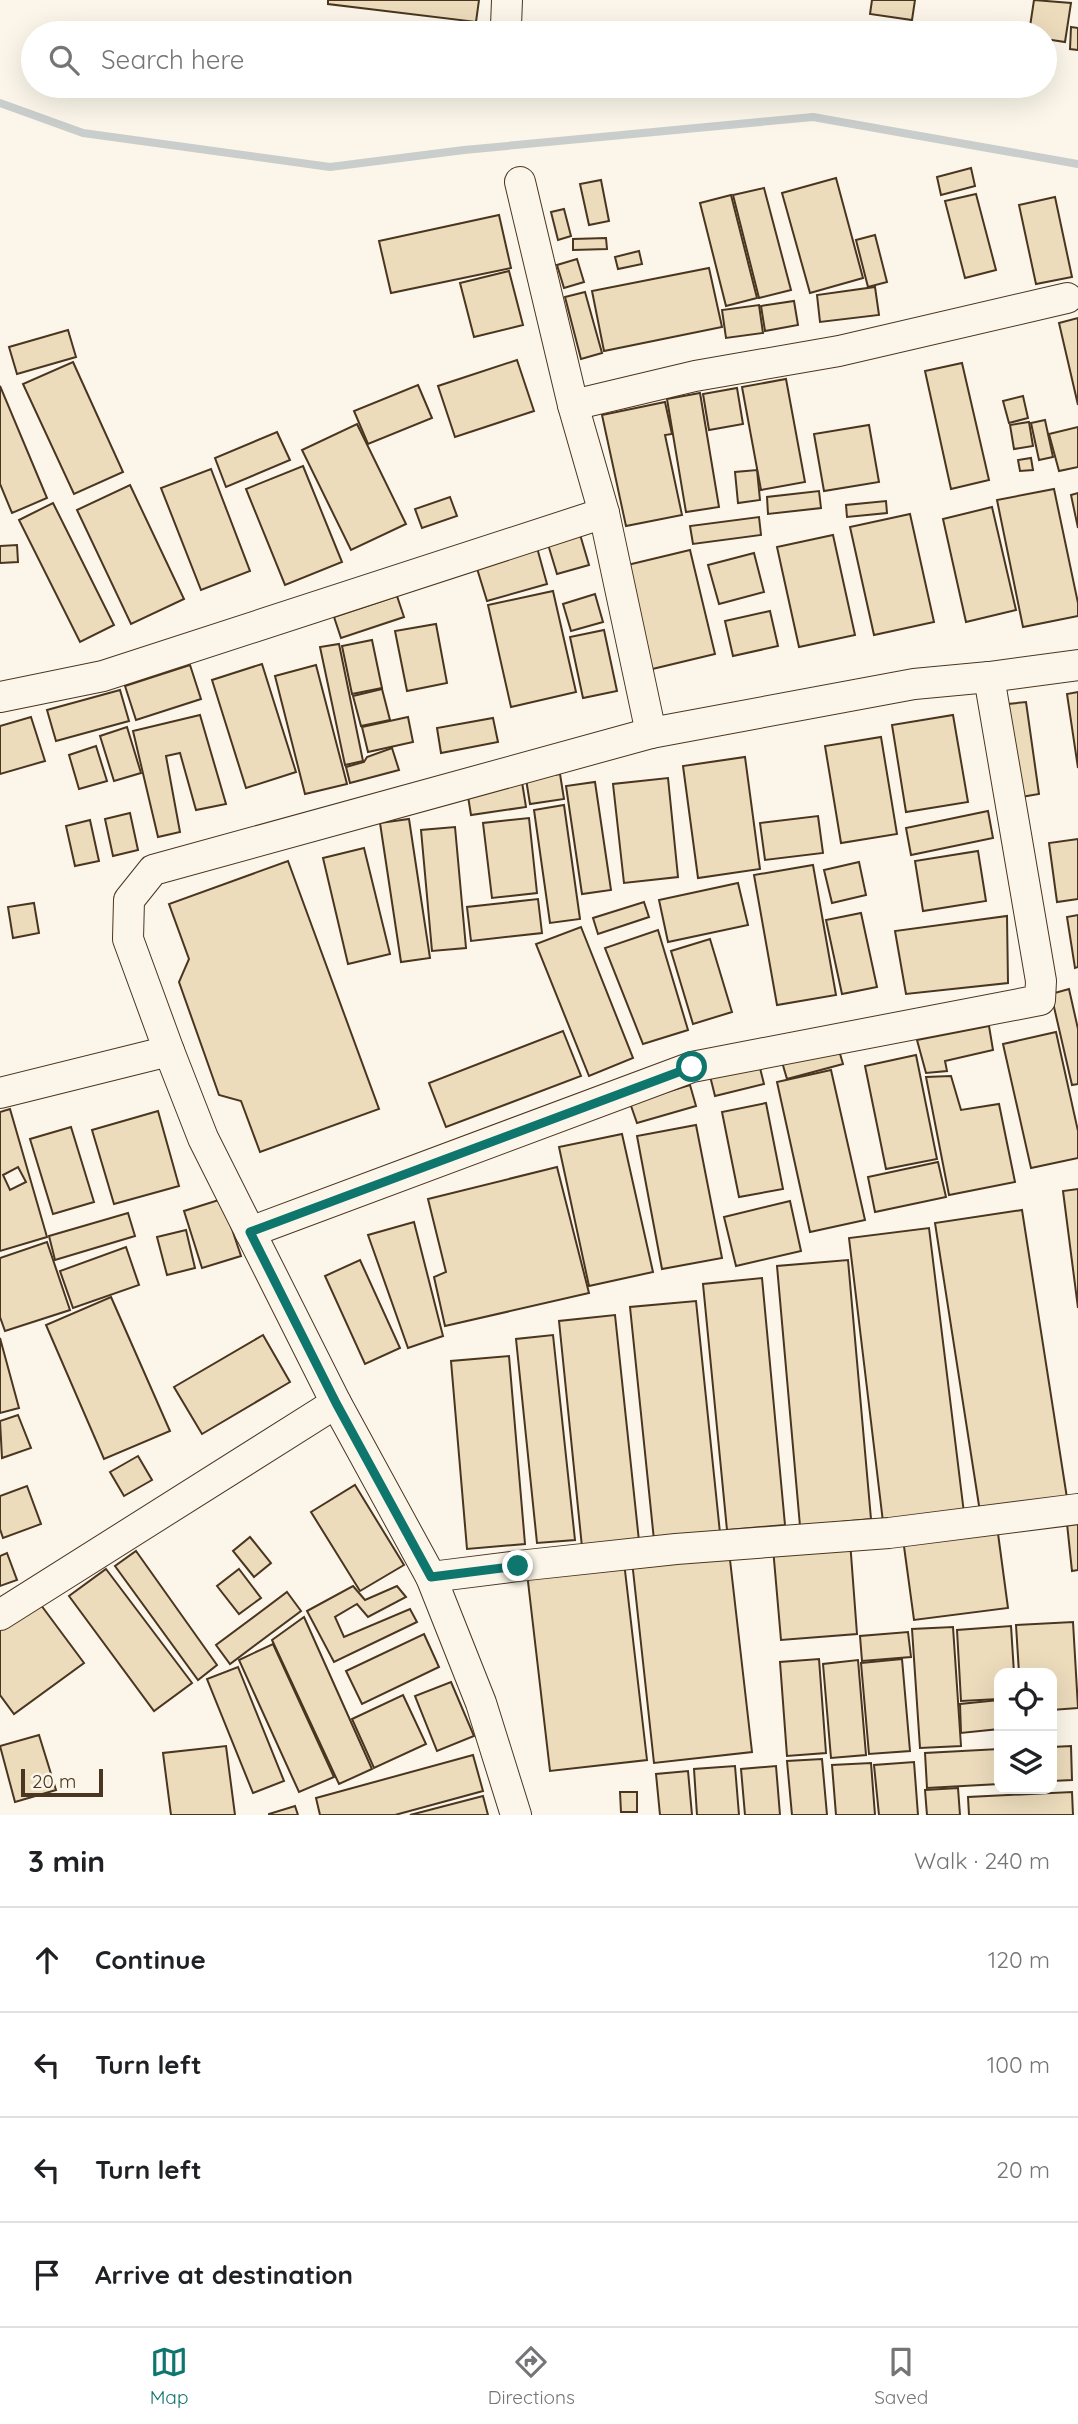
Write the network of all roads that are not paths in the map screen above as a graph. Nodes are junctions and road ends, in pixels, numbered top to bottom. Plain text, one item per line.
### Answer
1 (520, 182) dead end
2 (1068, 298) dead end
3 (573, 405) junction
4 (604, 513) junction
5 (1078, 665) edge
6 (989, 677) junction
7 (0, 697) edge
8 (651, 733) junction
9 (169, 1051) junction
10 (0, 1093) edge
11 (250, 1232) junction
12 (336, 1403) junction
13 (1078, 1509) edge
14 (431, 1577) junction
15 (0, 1615) edge
16 (516, 1815) edge

1 - 3 street
2 - 3 street
3 - 4 street
4 - 7 street
4 - 8 street
5 - 6 street
6 - 8 street
6 - 11 street
8 - 9 street
9 - 10 street
9 - 11 street
11 - 12 street
12 - 14 street
12 - 15 street
13 - 14 street
14 - 16 street

